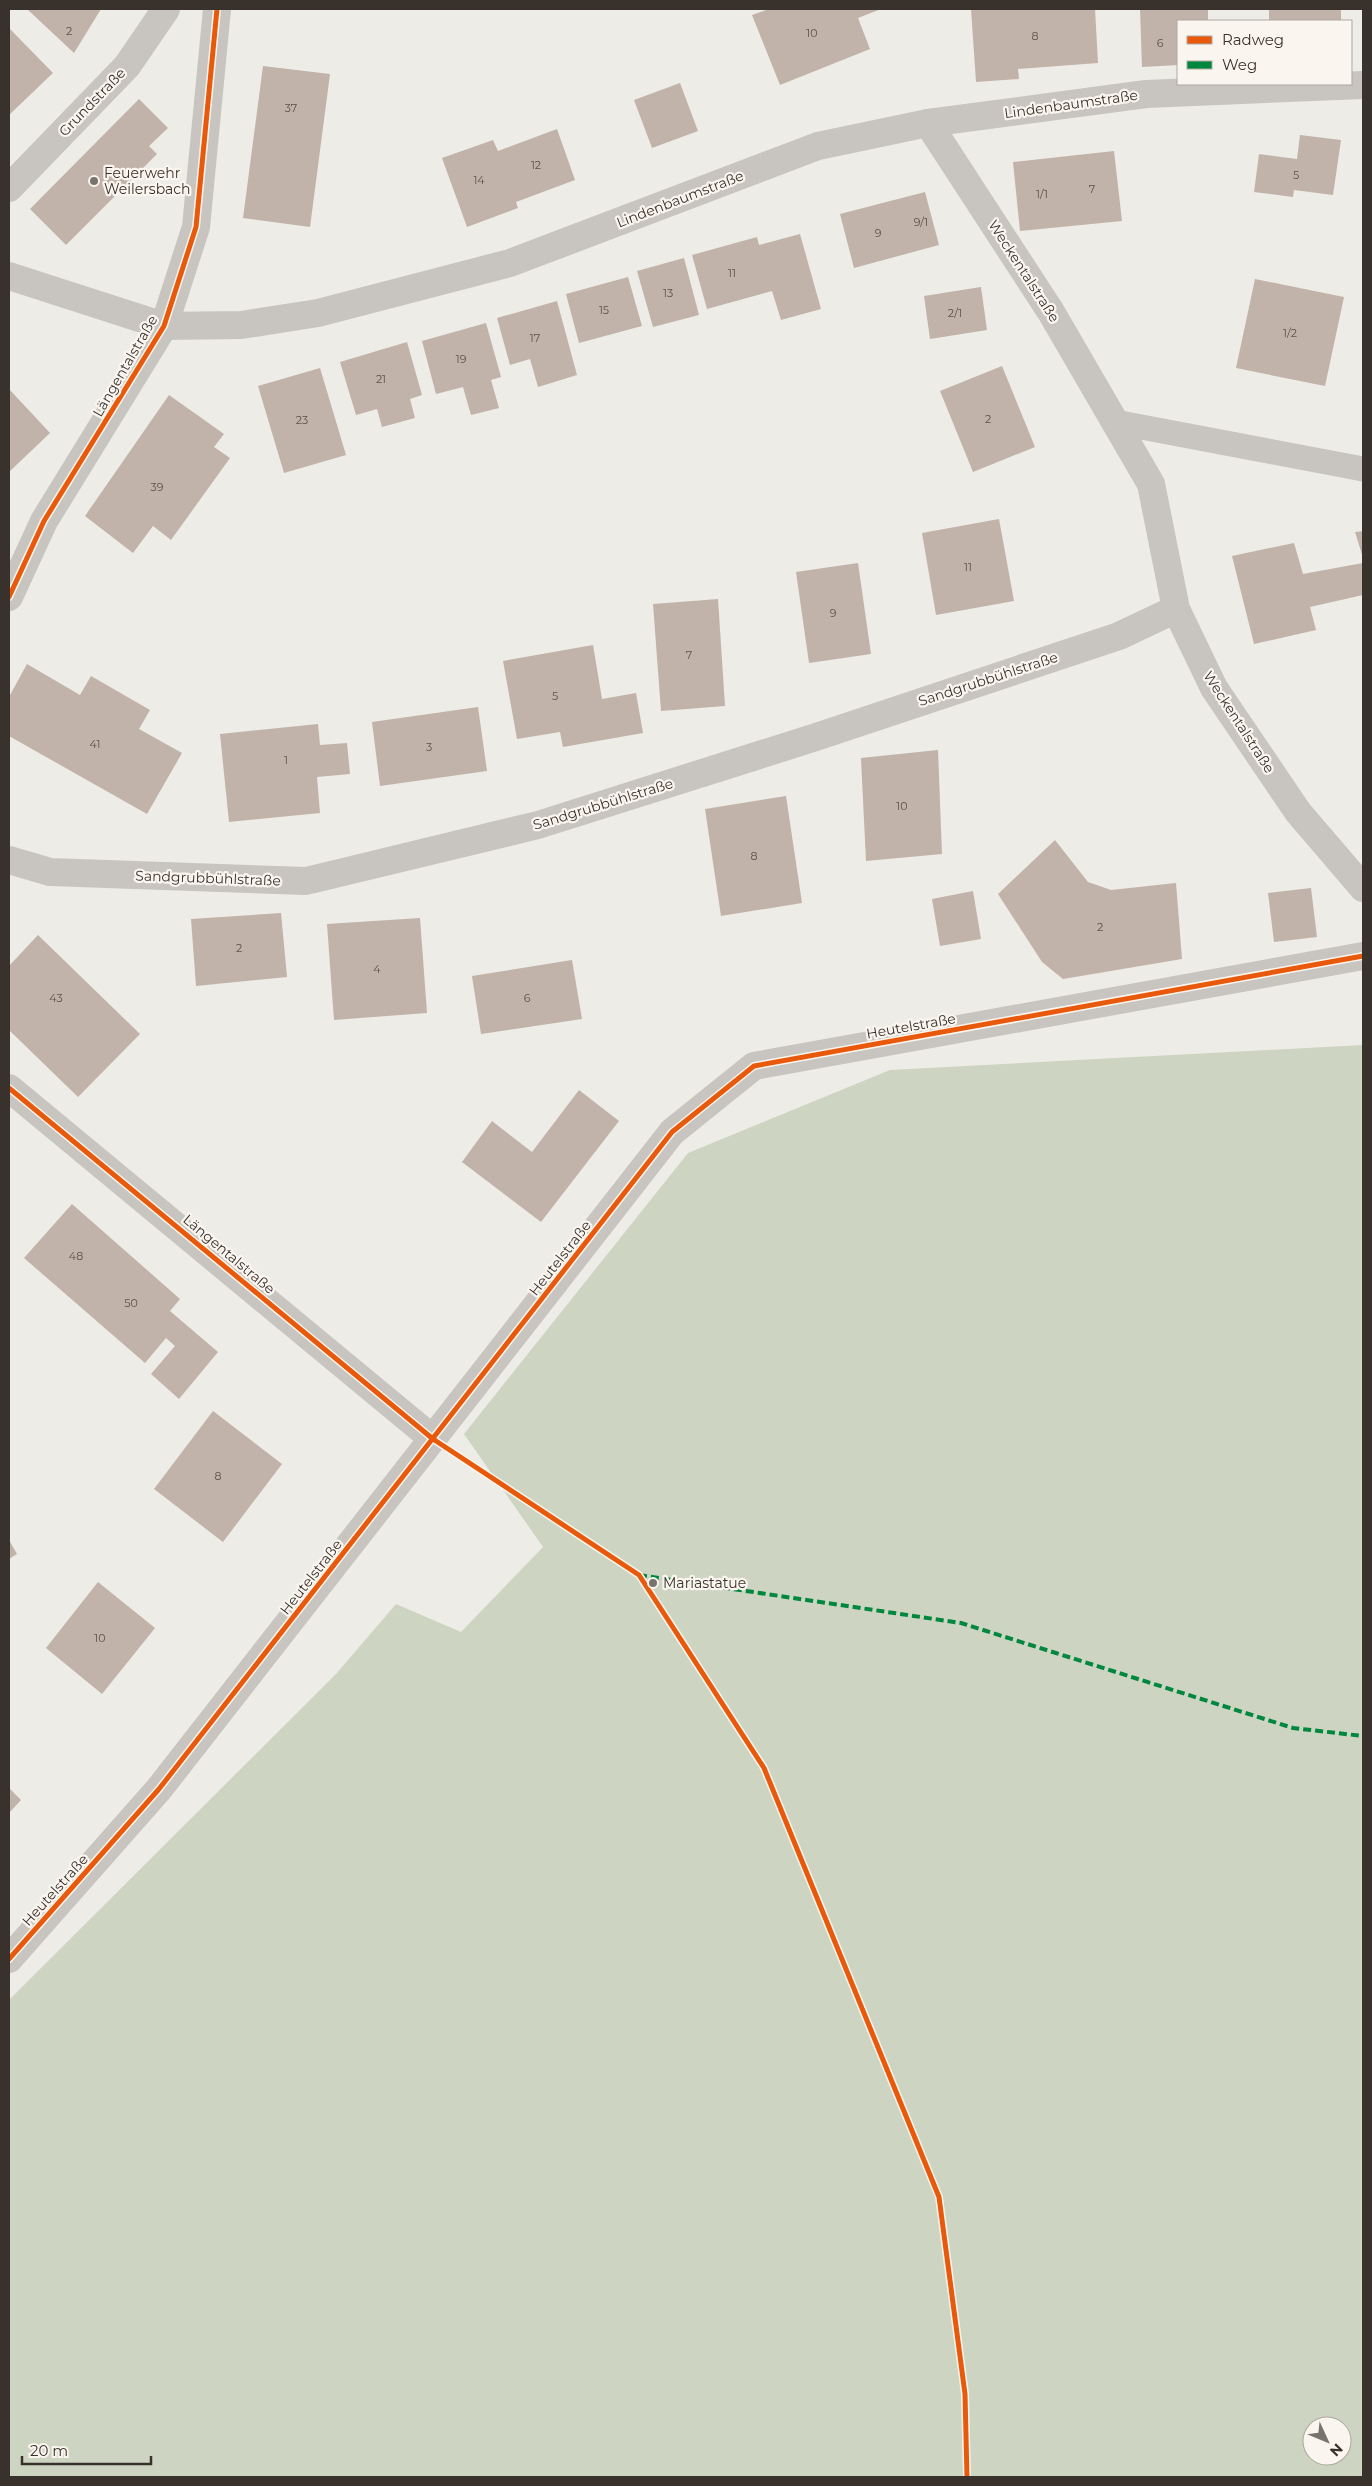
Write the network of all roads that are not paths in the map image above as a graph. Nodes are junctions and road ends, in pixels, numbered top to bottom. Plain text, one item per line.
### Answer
1 (166, 9) edge
2 (216, 9) edge
3 (1363, 85) edge
4 (928, 123) junction
5 (9, 188) edge
6 (9, 276) edge
7 (164, 326) junction
8 (1116, 422) junction
9 (1363, 469) edge
10 (9, 597) edge
11 (1176, 609) junction
12 (9, 860) edge
13 (1363, 888) edge
14 (1363, 956) edge
15 (9, 1088) edge
16 (433, 1439) junction
17 (9, 1959) edge

1 - 5 street, Grundstraße
2 - 7 street, Längentalstraße
3 - 4 street, Lindenbaumstraße
4 - 7 street, Lindenbaumstraße
4 - 8 street, Weckentalstraße
6 - 7 street, Lindenbaumstraße
7 - 10 street, Längentalstraße
8 - 9 lane
8 - 11 street, Weckentalstraße
11 - 12 street, Sandgrubbühlstraße
11 - 13 street, Weckentalstraße
14 - 16 street, Heutelstraße
15 - 16 street, Längentalstraße
16 - 17 street, Heutelstraße

